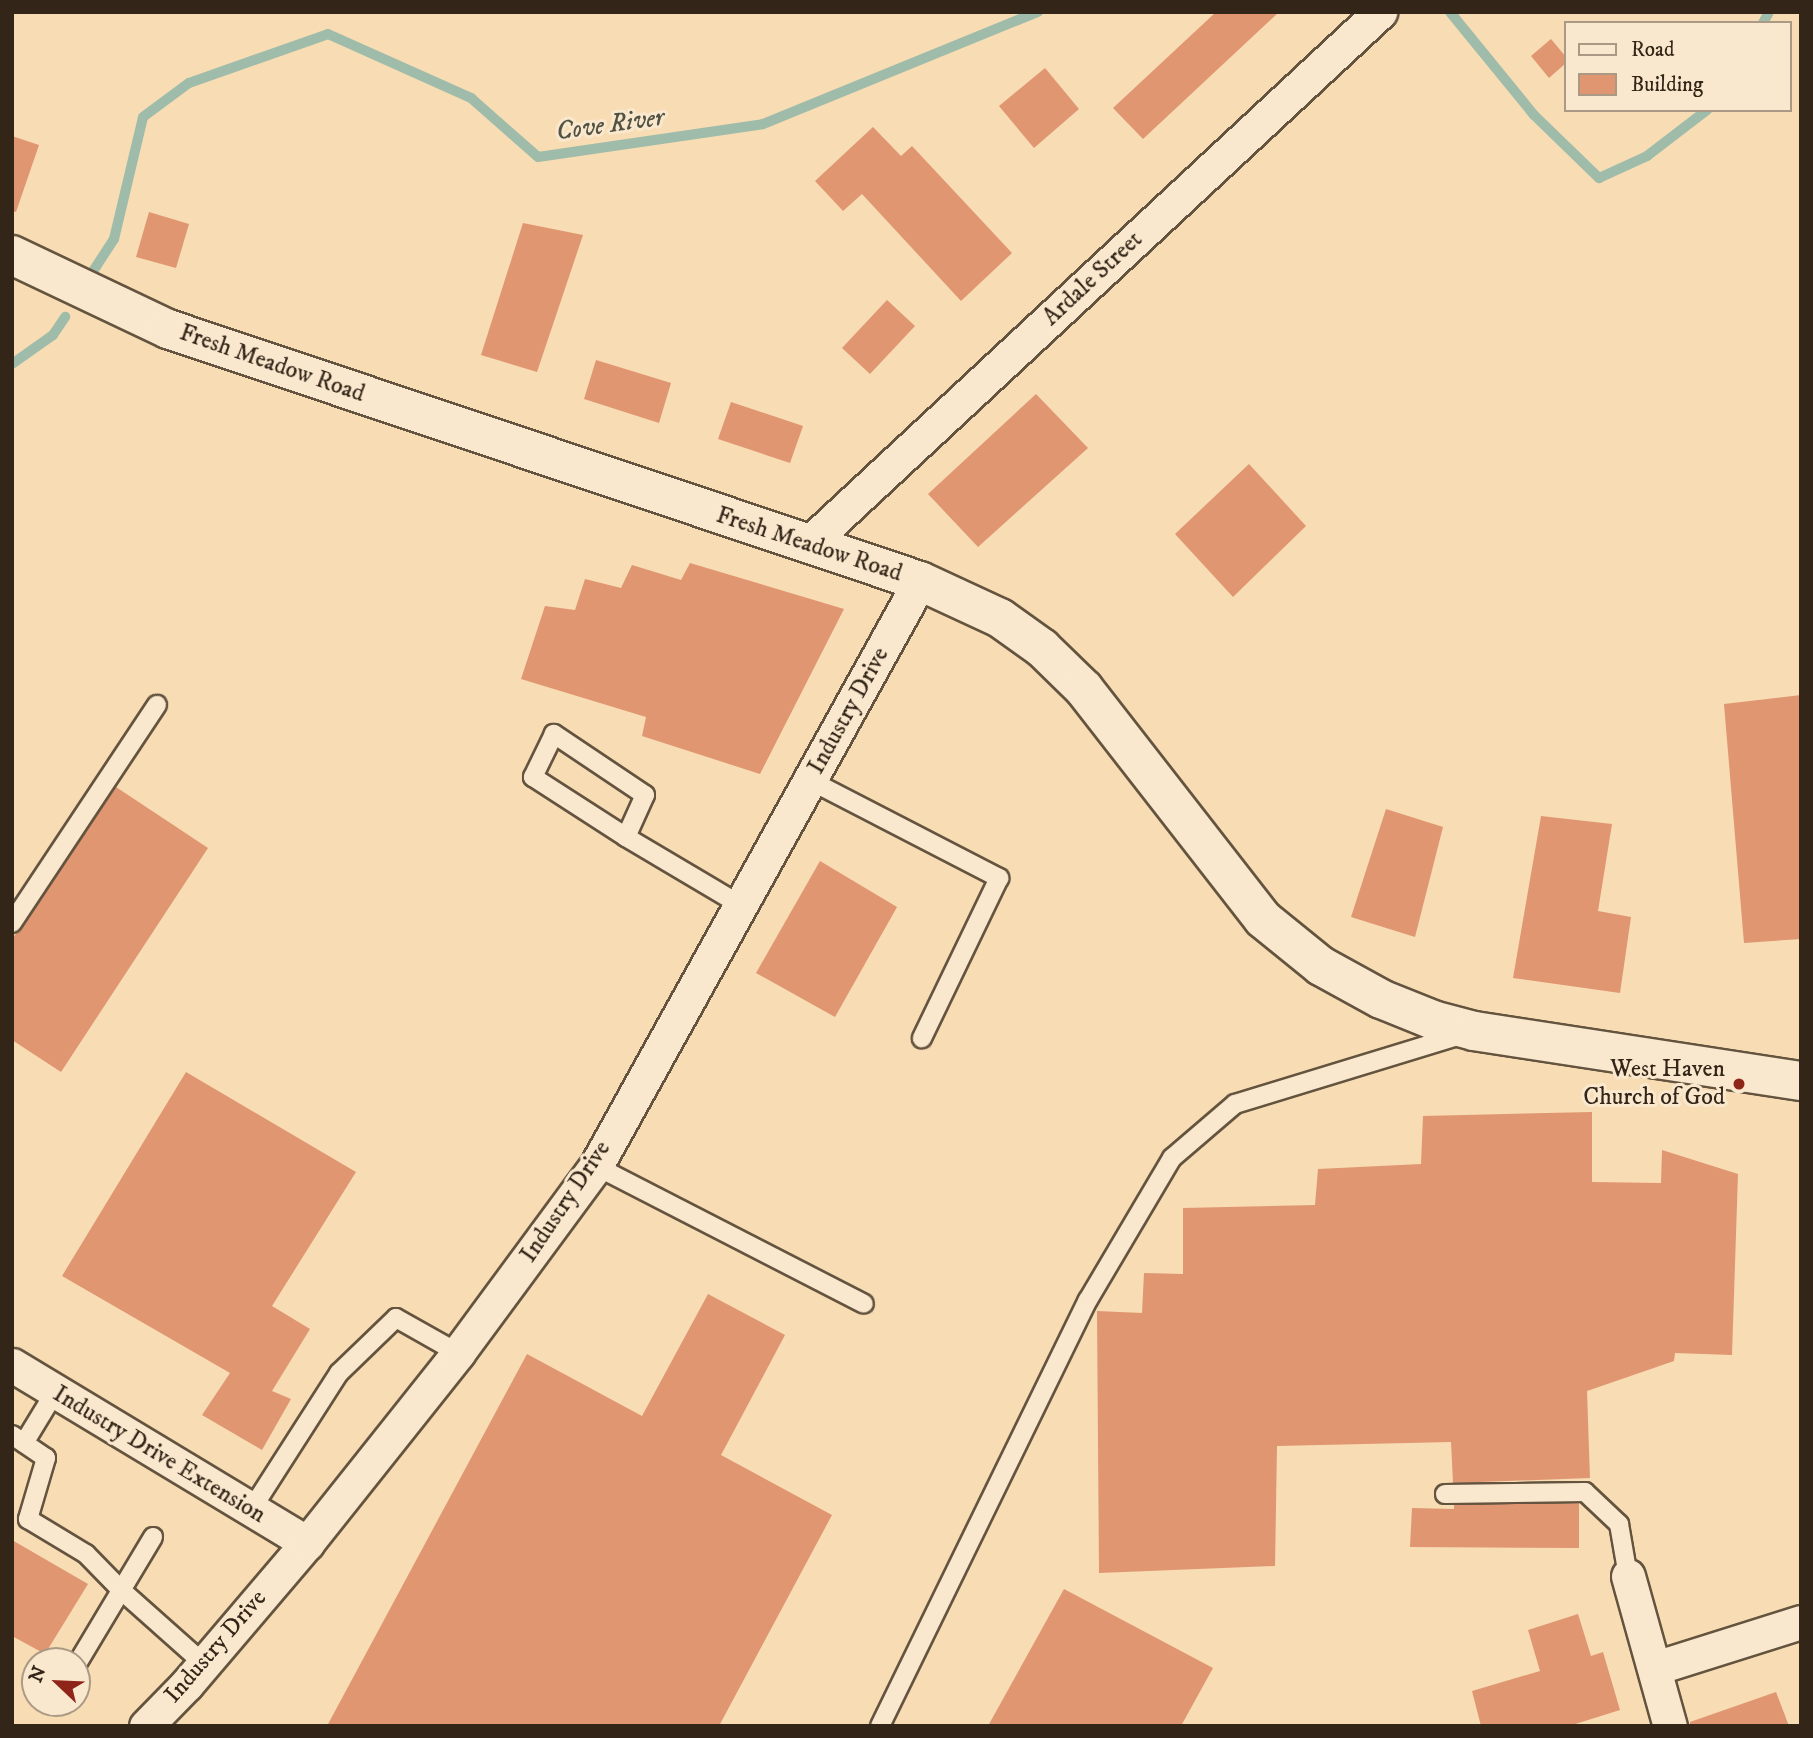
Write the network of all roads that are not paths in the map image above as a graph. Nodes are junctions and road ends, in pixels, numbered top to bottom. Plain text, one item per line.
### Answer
1 (1380, 12) edge
2 (12, 256) edge
3 (807, 545) junction
4 (920, 581) junction
5 (157, 705) dead end
6 (811, 781) junction
7 (626, 836) junction
8 (742, 906) junction
9 (12, 923) edge
10 (1474, 1031) junction
11 (922, 1038) dead end
12 (1801, 1081) edge
13 (596, 1167) junction
14 (864, 1304) dead end
15 (458, 1353) junction
16 (12, 1365) edge
17 (55, 1392) junction
18 (18, 1439) edge
19 (1446, 1494) dead end
20 (251, 1510) junction
21 (153, 1538) dead end
22 (307, 1543) junction
23 (1628, 1576) joint
24 (121, 1590) junction
25 (1801, 1622) edge
26 (87, 1647) edge
27 (204, 1664) junction
28 (1655, 1668) junction
29 (146, 1726) edge
30 (880, 1726) edge
31 (1670, 1726) edge

1 - 3 street, Ardale Street
2 - 3 street, Fresh Meadow Road
3 - 4 street, Fresh Meadow Road
4 - 6 street, Industry Drive
4 - 10 street, Fresh Meadow Road
5 - 9 lane
6 - 8 street, Industry Drive
6 - 11 lane
7 - 7 lane
7 - 8 lane
8 - 13 street, Industry Drive
10 - 12 street, Fresh Meadow Road
10 - 30 lane
13 - 14 lane
13 - 15 street, Industry Drive
15 - 20 lane
15 - 22 street, Industry Drive
16 - 17 street, Industry Drive Extension
17 - 18 lane
17 - 20 street, Industry Drive Extension
18 - 24 lane
19 - 23 lane
20 - 22 street, Industry Drive Extension
21 - 24 lane
22 - 27 street, Industry Drive
23 - 28 street
24 - 26 lane
24 - 27 lane
25 - 28 street
27 - 29 street, Industry Drive
28 - 31 street

